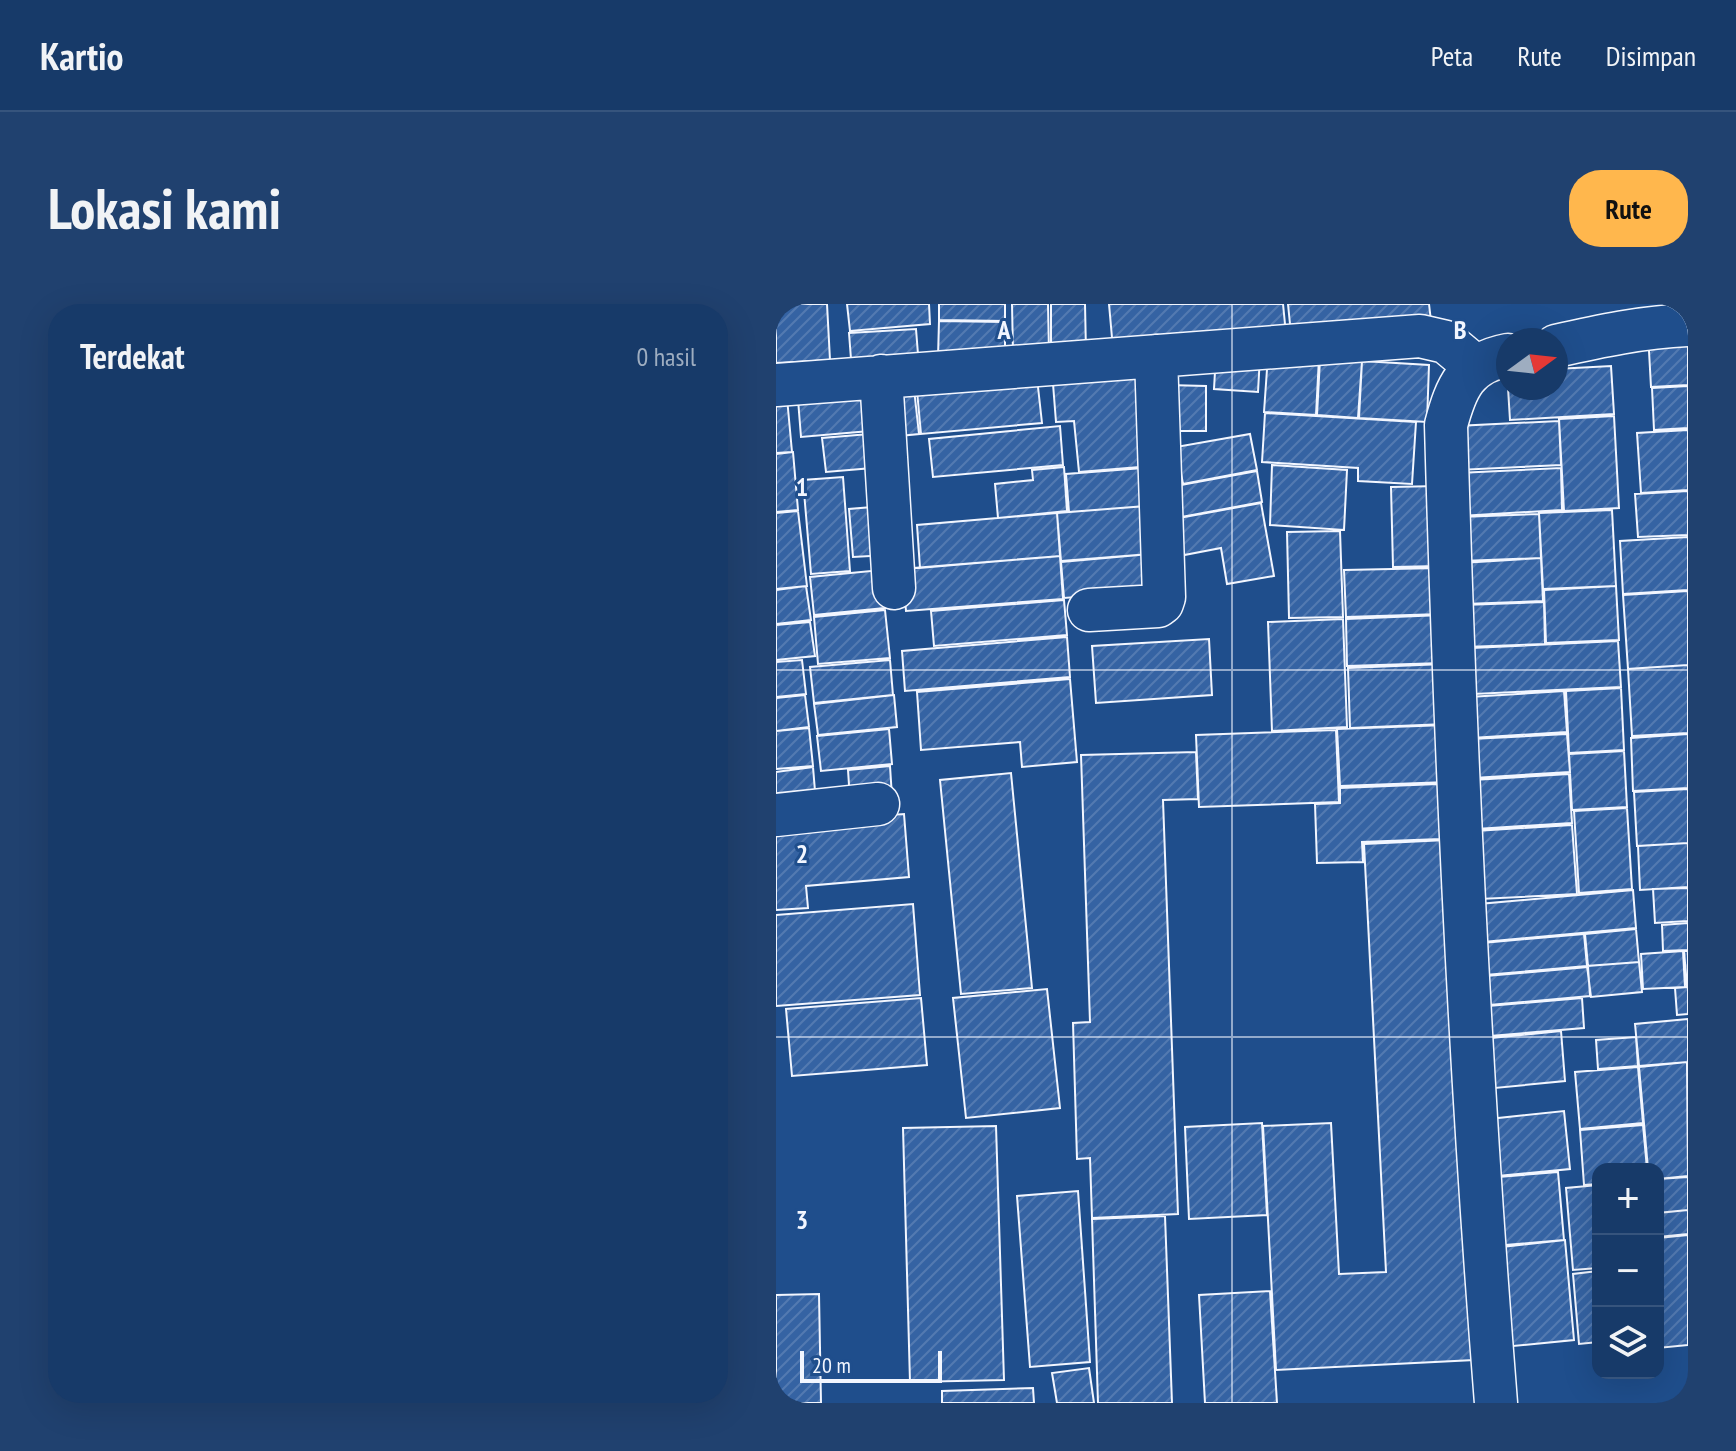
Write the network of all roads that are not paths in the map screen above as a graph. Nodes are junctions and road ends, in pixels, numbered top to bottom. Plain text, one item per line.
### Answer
1 (1688, 325) edge
2 (1568, 343) edge
3 (1156, 356) junction
4 (1492, 361) edge
5 (881, 376) junction
6 (776, 385) edge
7 (894, 588) dead end
8 (1089, 610) dead end
9 (878, 804) dead end
10 (776, 815) edge
11 (1496, 1403) edge

1 - 2 street
3 - 4 street
3 - 5 street
3 - 8 street
4 - 11 street
5 - 6 street
5 - 7 street
9 - 10 street

